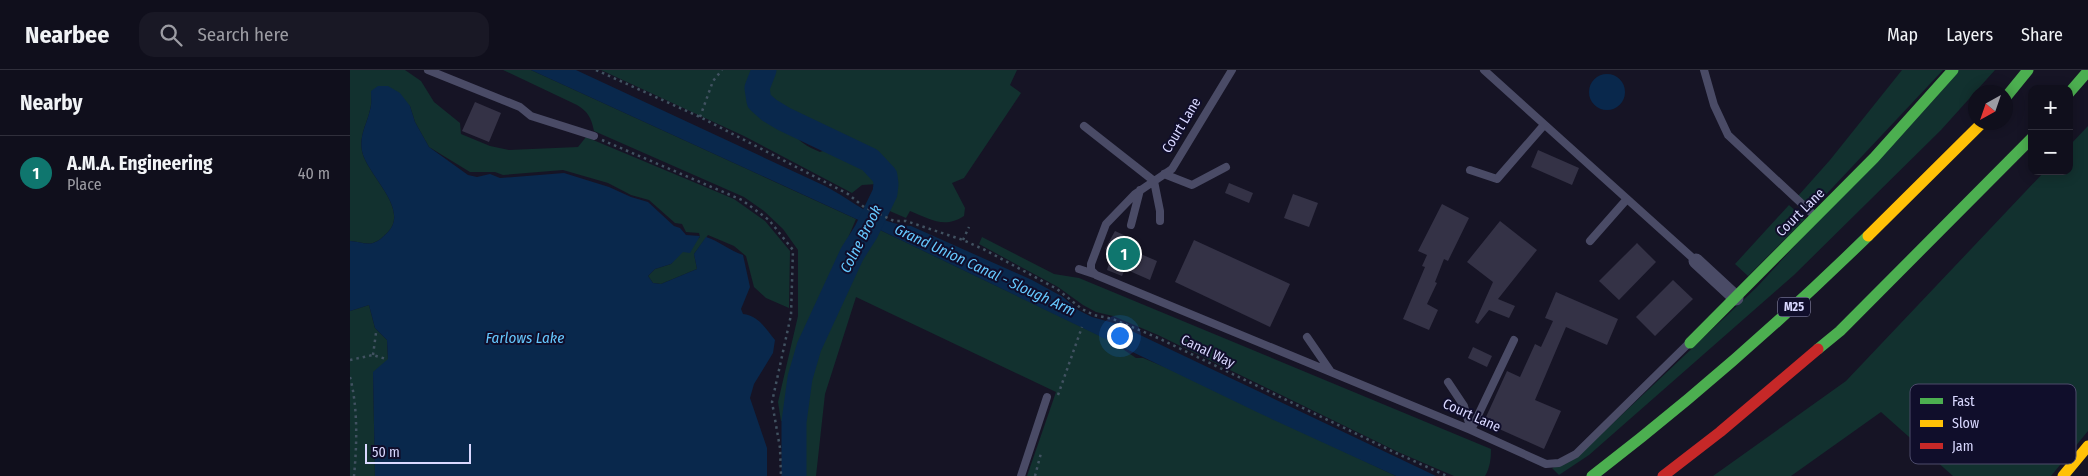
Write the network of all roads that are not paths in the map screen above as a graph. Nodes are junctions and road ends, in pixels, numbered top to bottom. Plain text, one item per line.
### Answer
1 (428, 70) edge
2 (1232, 70) edge
3 (1484, 70) edge
4 (1704, 70) edge
5 (1953, 70) edge
6 (2028, 70) edge
7 (2088, 71) edge
8 (2013, 88) edge
9 (2073, 89) edge
10 (1544, 124) junction
11 (1084, 126) dead end
12 (1975, 130) edge
13 (594, 136) road end
14 (2028, 142) edge
15 (1226, 167) dead end
16 (1470, 170) dead end
17 (1164, 174) junction
18 (1154, 181) junction
19 (1140, 190) junction
20 (1627, 198) junction
21 (1817, 217) junction
22 (1160, 221) dead end
23 (1131, 225) dead end
24 (1590, 241) dead end
25 (1696, 260) joint
26 (1079, 269) dead end
27 (1094, 274) junction
28 (1736, 298) junction
29 (1307, 337) dead end
30 (1514, 340) dead end
31 (1690, 343) joint
32 (1331, 372) junction
33 (1448, 382) dead end
34 (1047, 397) dead end
35 (1471, 430) junction
36 (2088, 446) edge
37 (2076, 460) edge
38 (2073, 464) edge
39 (1021, 476) edge
40 (1592, 476) edge
41 (1663, 476) edge
42 (2063, 476) edge

1 - 13 lane
2 - 17 lane, Court Lane
3 - 10 lane
4 - 21 lane
5 - 21 main road, Court Lane
6 - 8 main road
7 - 9 main road
10 - 16 lane
10 - 20 lane
11 - 18 lane
12 - 40 main road, M25
14 - 41 main road
15 - 17 lane
17 - 18 lane, Court Lane
18 - 19 lane, Court Lane
18 - 22 lane
19 - 23 lane
19 - 27 lane, Court Lane
20 - 24 lane
20 - 25 lane
21 - 28 main road, Court Lane
25 - 28 street
26 - 27 lane
27 - 32 lane, Court Lane
28 - 31 main road, Court Lane
29 - 32 lane
30 - 35 lane
31 - 35 lane, Court Lane
32 - 35 lane, Court Lane
33 - 35 lane
34 - 39 lane
36 - 37 main road
38 - 42 main road

